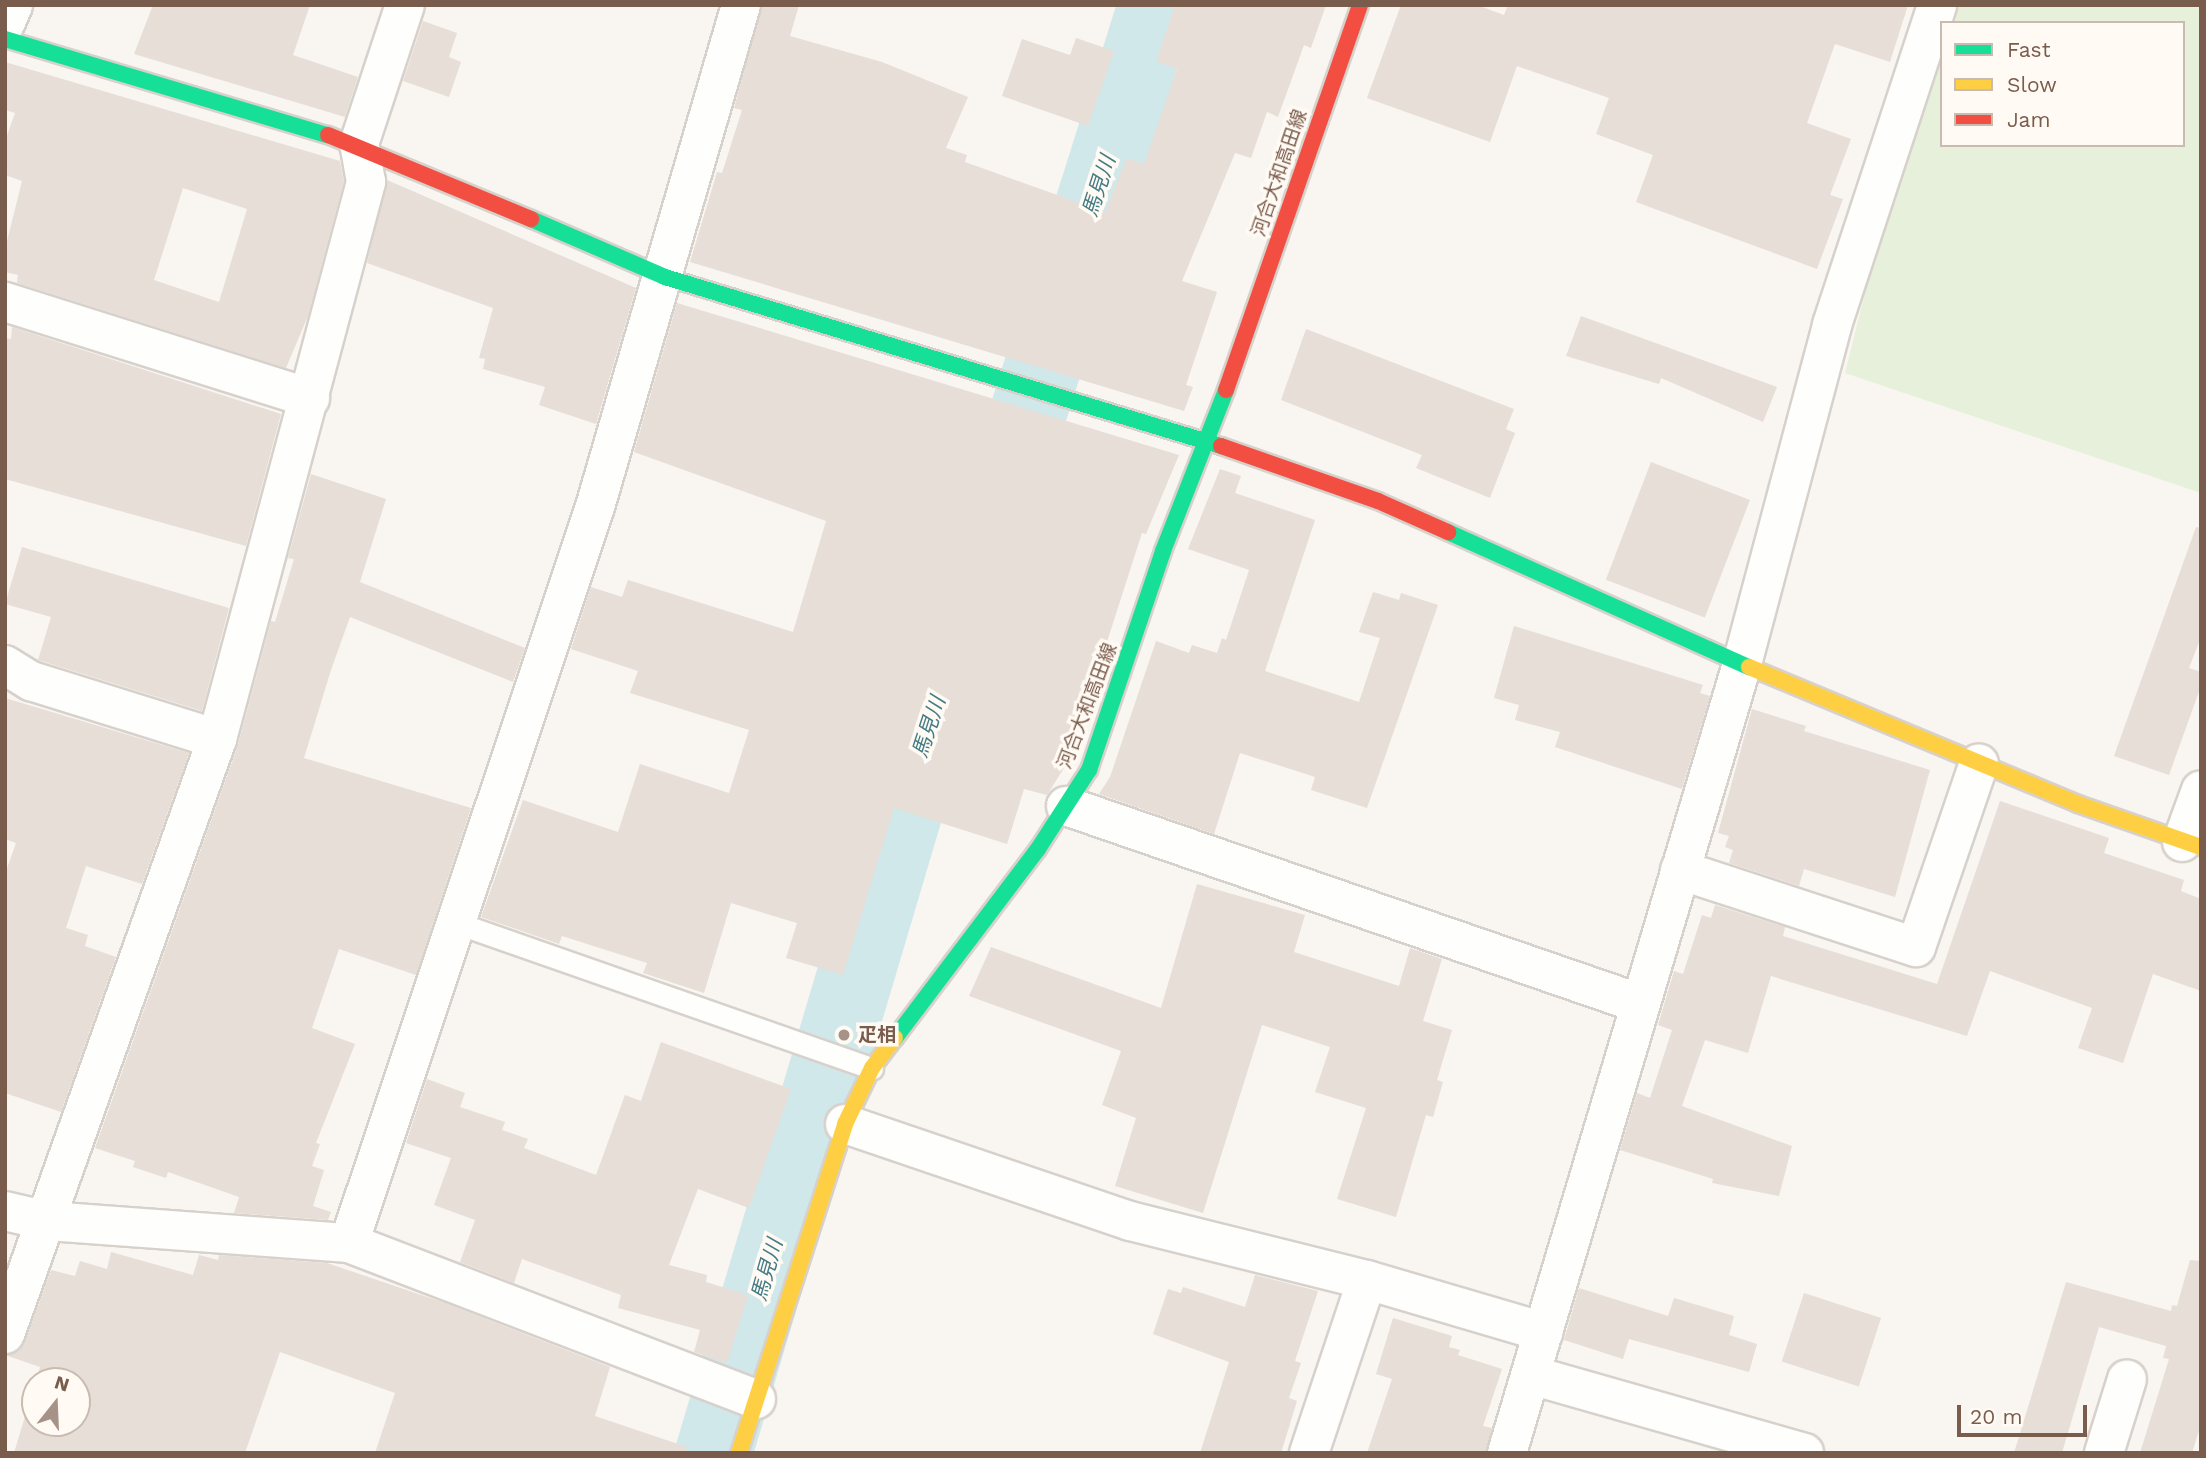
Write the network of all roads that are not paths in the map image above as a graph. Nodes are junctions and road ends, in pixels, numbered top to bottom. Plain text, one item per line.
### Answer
1 (13, 5) edge
2 (405, 5) edge
3 (741, 5) edge
4 (1360, 5) edge
5 (1937, 5) edge
6 (5, 24) edge
7 (5, 39) edge
8 (359, 144) junction
9 (665, 277) junction
10 (5, 302) edge
11 (310, 398) junction
12 (1208, 441) junction
13 (1742, 664) junction
14 (5, 665) edge
15 (217, 739) junction
16 (1979, 763) junction
17 (2201, 790) edge
18 (1066, 806) junction
19 (2191, 844) edge
20 (1680, 870) junction
21 (454, 922) junction
22 (1641, 1004) junction
23 (872, 1068) junction
24 (845, 1124) junction
25 (5, 1211) edge
26 (48, 1221) junction
27 (349, 1243) junction
28 (1367, 1280) junction
29 (1544, 1332) junction
30 (5, 1334) edge
31 (1531, 1375) junction
32 (2127, 1380) dead end
33 (756, 1399) junction
34 (739, 1453) edge
35 (1309, 1453) edge
36 (1507, 1453) edge
37 (1804, 1453) edge
38 (2104, 1453) edge

1 - 6 street
2 - 8 street
3 - 9 street
4 - 12 street, 河合大和高田線
5 - 13 street
7 - 8 street
8 - 9 street
8 - 11 street
9 - 12 street
9 - 21 street
10 - 11 street
11 - 15 street
12 - 13 street
12 - 18 street, 河合大和高田線
13 - 16 street
13 - 20 street
14 - 15 street
15 - 26 street
16 - 19 street
16 - 20 street
17 - 19 street
18 - 22 street
18 - 23 street, 河合大和高田線
20 - 22 street
21 - 23 lane
21 - 27 street
22 - 29 street
23 - 24 street, 河合大和高田線
24 - 28 street
24 - 33 street, 河合大和高田線
25 - 26 street
26 - 27 street
26 - 30 street
27 - 33 street
28 - 29 street
28 - 35 street
29 - 31 street
31 - 36 street
31 - 37 street
32 - 38 street
33 - 34 street, 河合大和高田線

